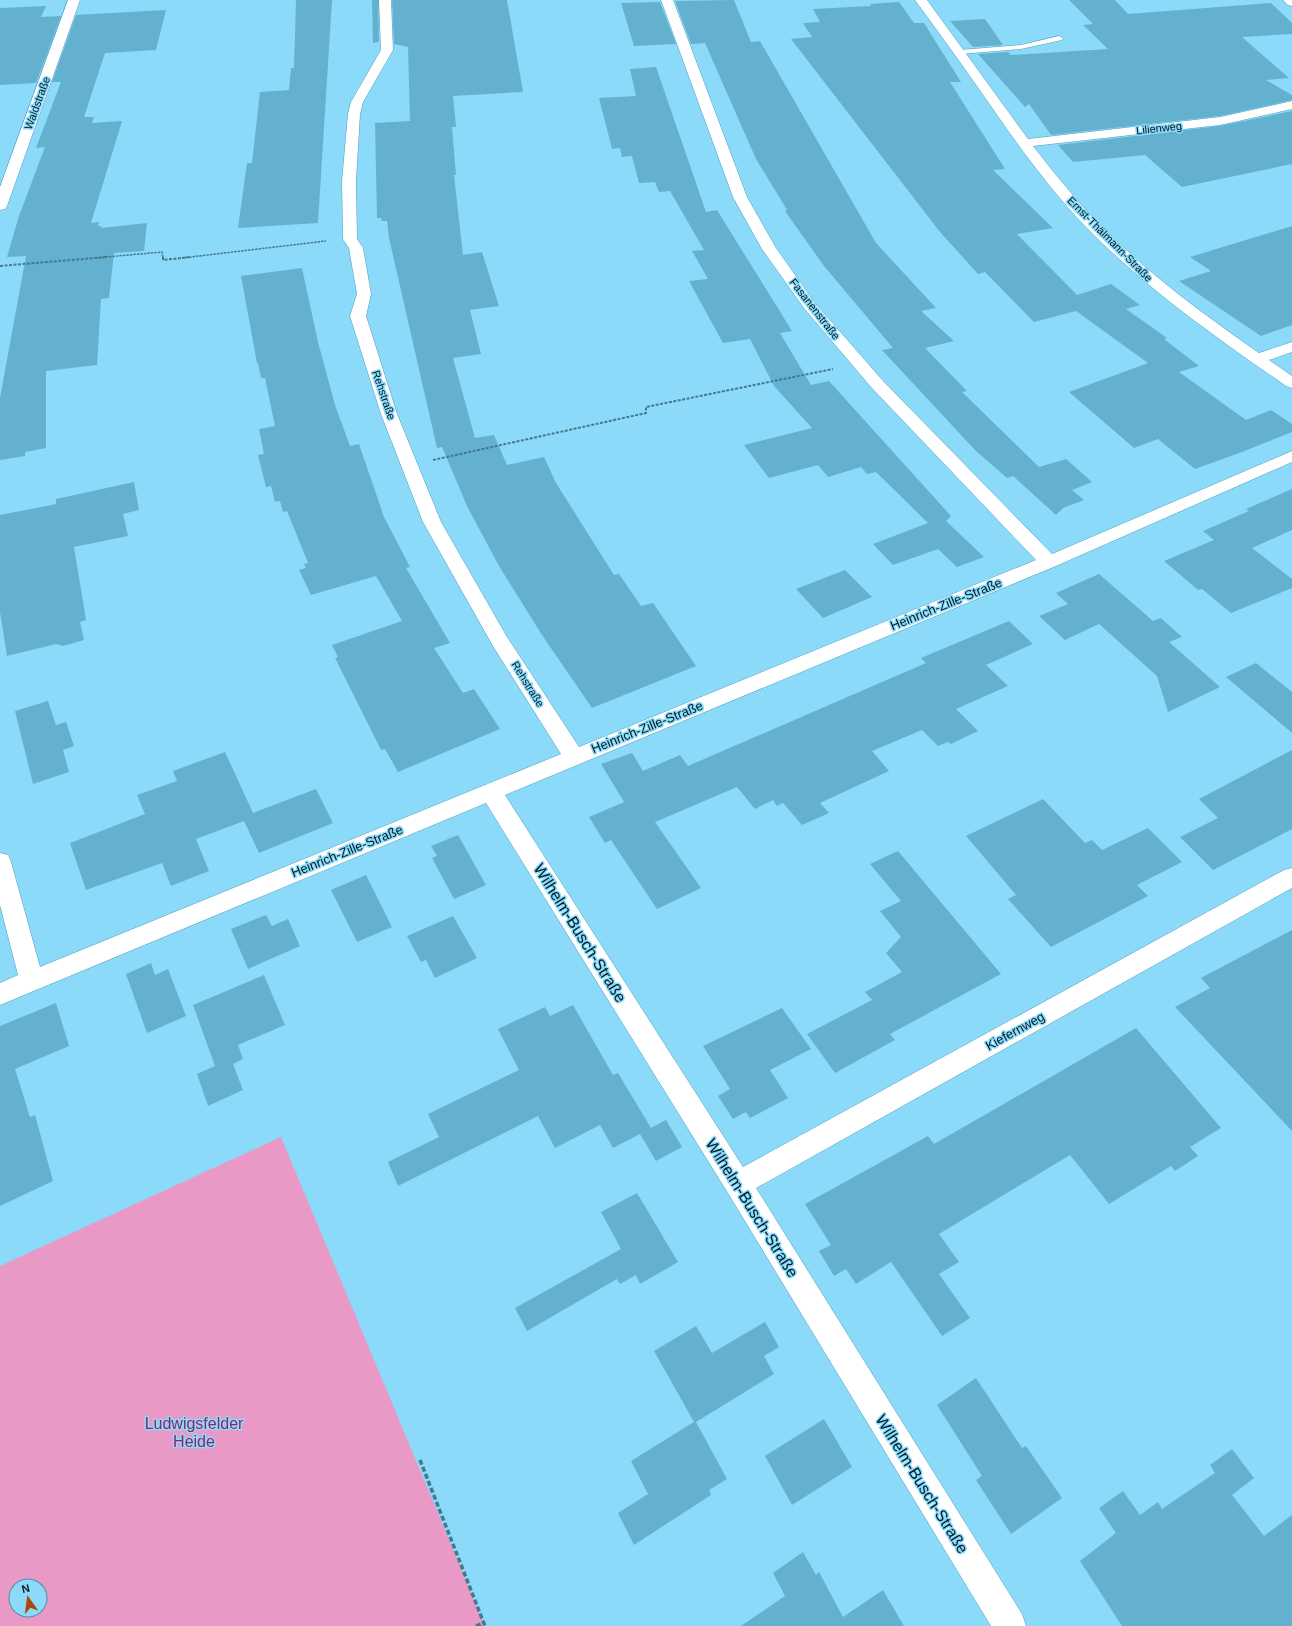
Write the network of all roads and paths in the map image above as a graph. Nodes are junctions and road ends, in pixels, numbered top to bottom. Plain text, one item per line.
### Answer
1 (74, 0) edge
2 (385, 0) edge
3 (667, 0) edge
4 (921, 0) edge
5 (1289, 0) edge
6 (1292, 2) edge
7 (1059, 38) dead end
8 (960, 52) junction
9 (1292, 105) edge
10 (1024, 143) junction
11 (0, 206) edge
12 (350, 239) junction
13 (0, 266) edge
14 (1292, 347) edge
15 (1257, 359) junction
16 (859, 364) junction
17 (1292, 384) edge
18 (1292, 456) edge
19 (410, 465) junction
20 (1049, 562) junction
21 (574, 757) junction
22 (491, 792) junction
23 (0, 862) edge
24 (1292, 877) edge
25 (32, 981) junction
26 (0, 994) edge
27 (738, 1184) junction
28 (420, 1460) dead end
29 (484, 1624) edge
30 (476, 1626) edge
31 (1010, 1626) edge

1 - 11 street, Waldstraße
2 - 12 street, Rehstraße
3 - 16 street, Fasanenstraße
4 - 8 street, Ernst-Thälmann-Straße
5 - 6 street
7 - 8 lane
8 - 10 street, Ernst-Thälmann-Straße
9 - 10 street, Lilienweg
10 - 15 street, Ernst-Thälmann-Straße
12 - 13 path
12 - 19 street, Rehstraße
14 - 15 street
15 - 17 street, Ernst-Thälmann-Straße
16 - 19 path
16 - 20 street, Fasanenstraße
18 - 20 street, Heinrich-Zille-Straße
19 - 21 street, Rehstraße
20 - 21 street, Heinrich-Zille-Straße
21 - 22 street, Heinrich-Zille-Straße
22 - 25 street, Heinrich-Zille-Straße
22 - 27 street, Wilhelm-Busch-Straße
23 - 25 street
24 - 27 street, Kiefernweg
25 - 26 street, Heinrich-Zille-Straße
27 - 31 street, Wilhelm-Busch-Straße
28 - 29 path
29 - 30 path

